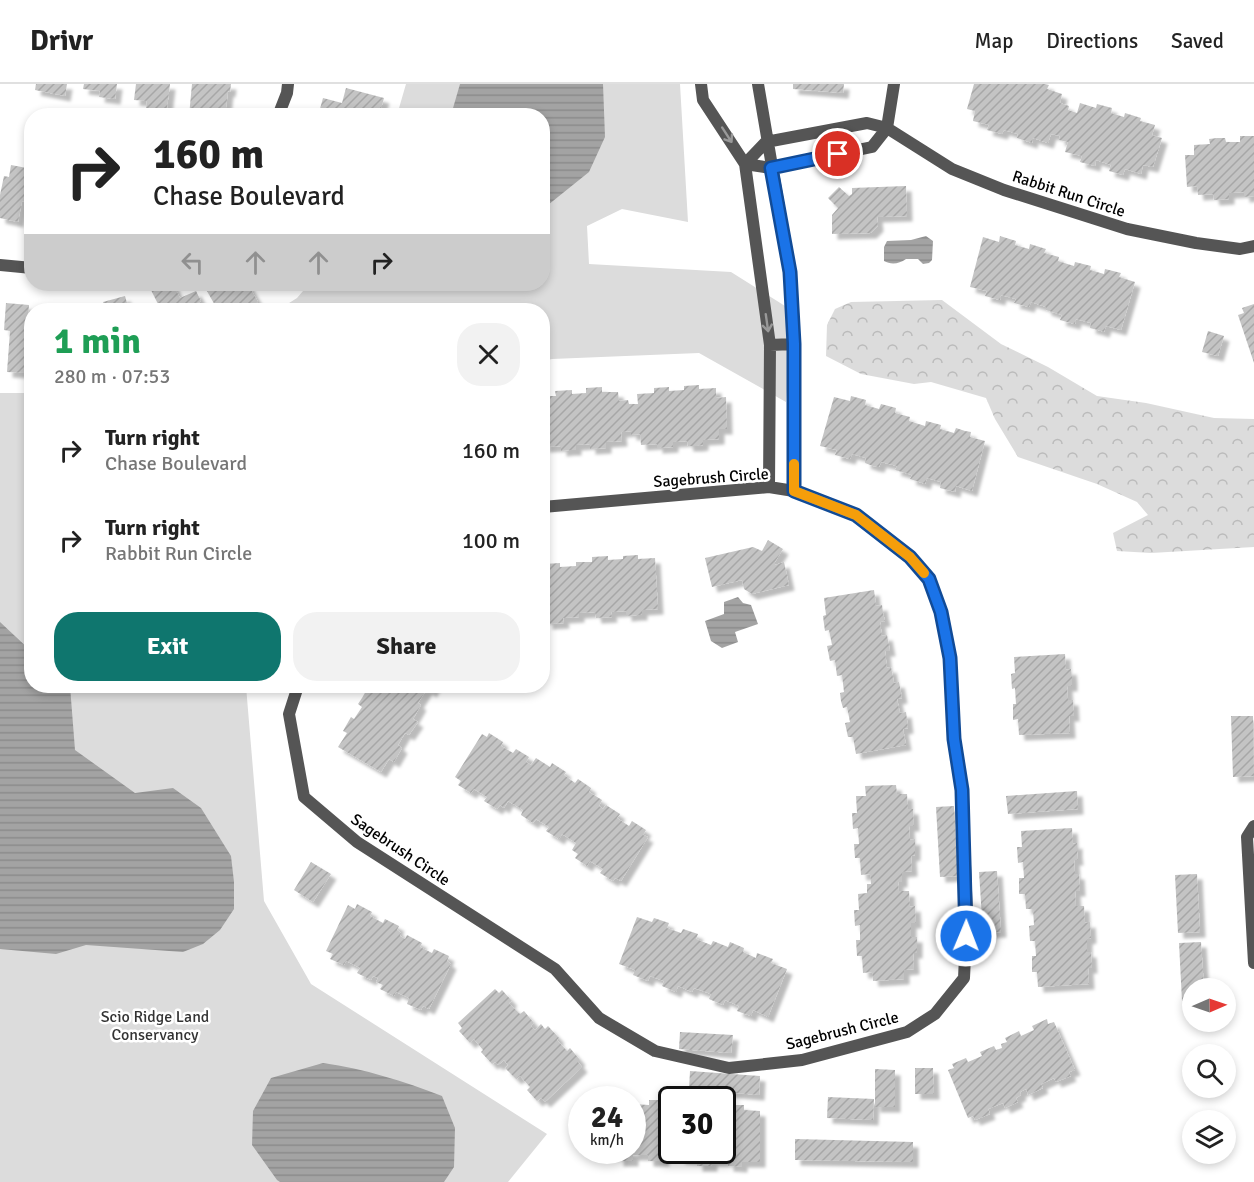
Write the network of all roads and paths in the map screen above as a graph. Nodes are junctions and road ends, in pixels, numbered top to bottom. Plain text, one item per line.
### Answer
1 (288, 84) edge
2 (701, 84) edge
3 (758, 84) edge
4 (894, 84) edge
5 (281, 108) edge
6 (887, 129) junction
7 (766, 142) junction
8 (745, 164) junction
9 (771, 168) junction
10 (1254, 246) edge
11 (0, 265) edge
12 (24, 267) edge
13 (794, 344) junction
14 (770, 345) junction
15 (769, 487) junction
16 (794, 491) junction
17 (550, 506) edge
18 (296, 693) edge
19 (1254, 826) edge
20 (1254, 963) edge

1 - 5 street
2 -> 8 street
3 - 7 street
4 - 6 street
6 - 7 street, Rabbit Run Circle
6 - 9 street
6 - 10 street, Rabbit Run Circle
7 - 8 street
7 - 9 street
8 - 9 street
8 -> 14 street
9 - 13 street
11 - 12 street
13 - 14 street
13 - 16 street
14 - 15 street
15 - 16 street, Sagebrush Circle
15 - 17 street, Sagebrush Circle
16 - 18 street, Sagebrush Circle
19 - 20 street

